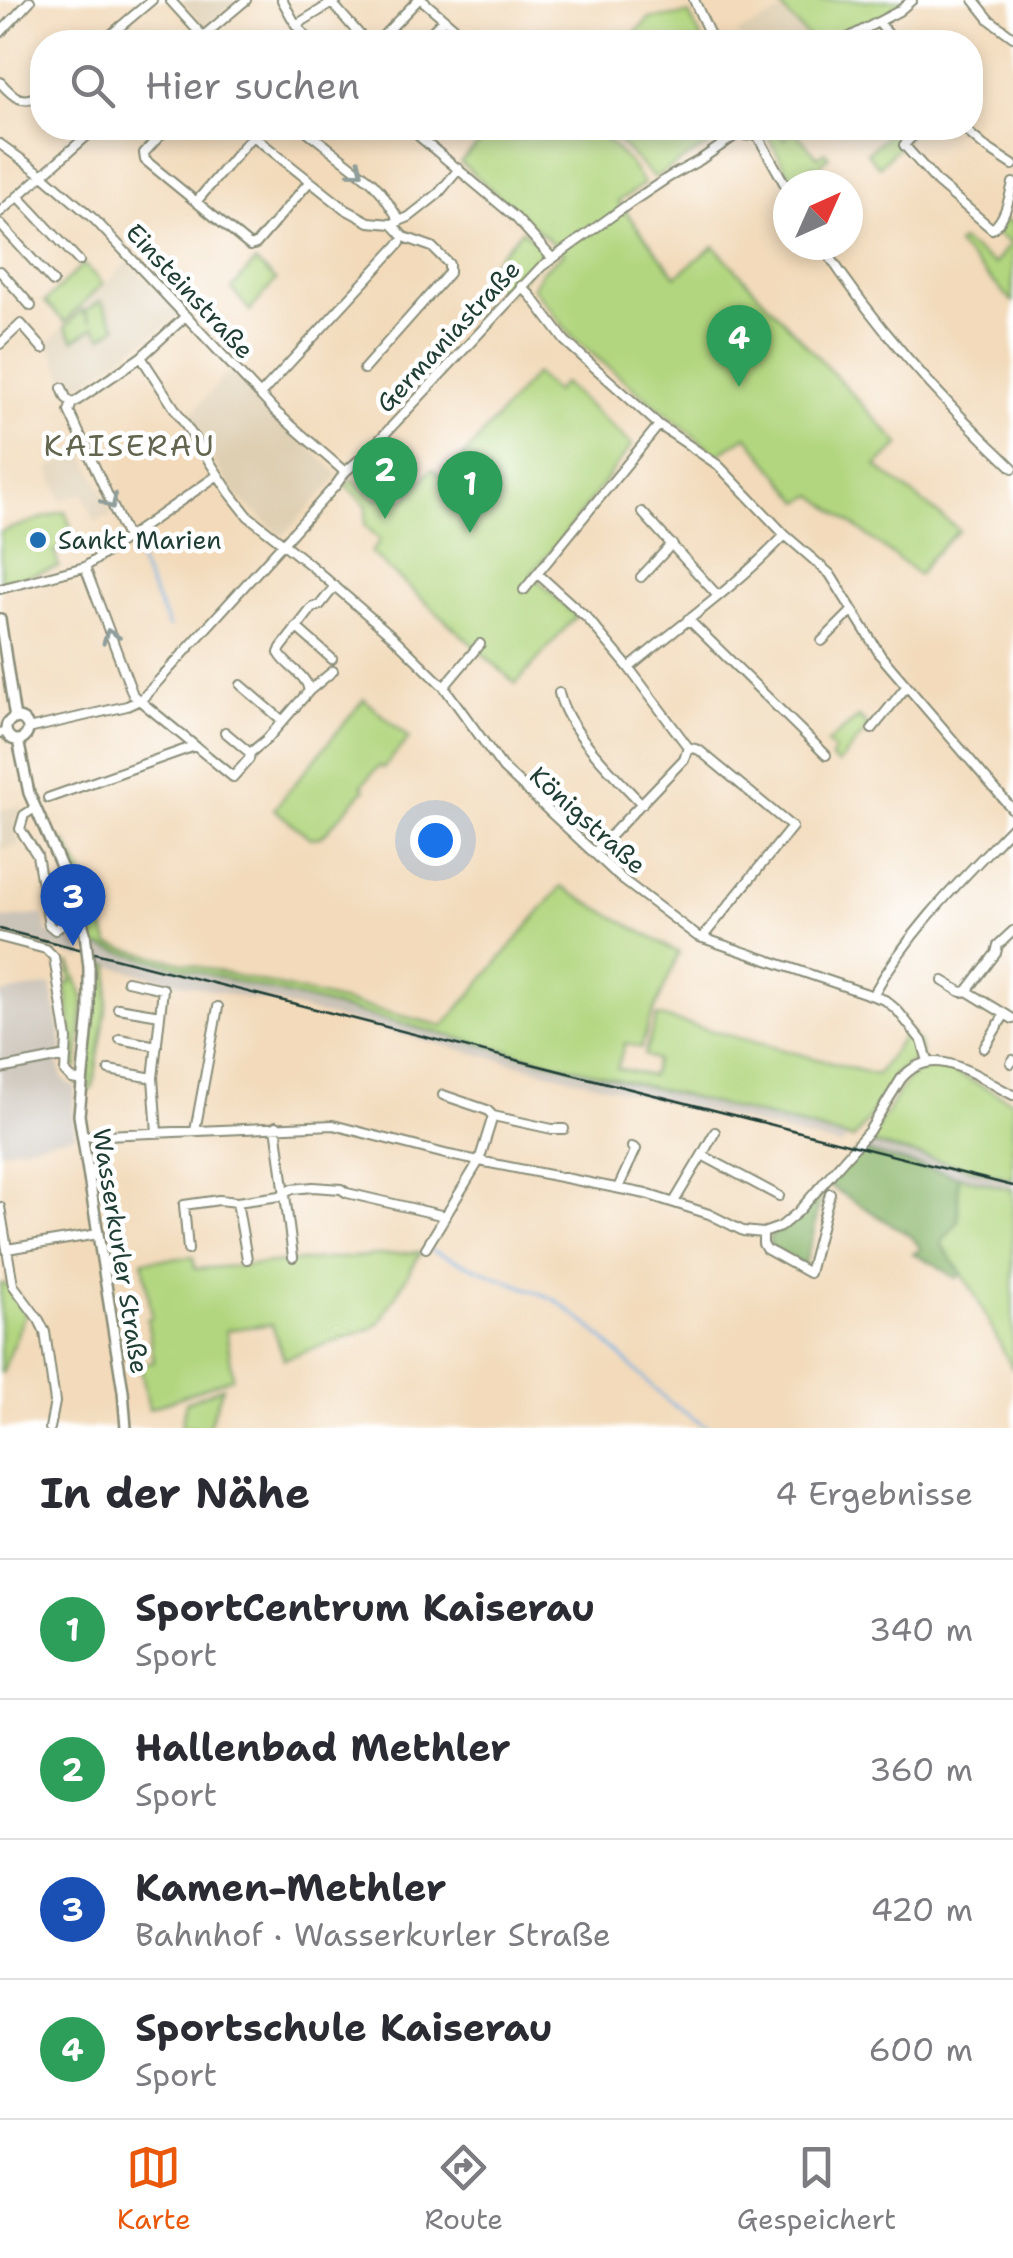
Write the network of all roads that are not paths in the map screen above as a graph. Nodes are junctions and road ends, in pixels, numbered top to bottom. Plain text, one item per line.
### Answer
1 (152, 0) edge
2 (170, 0) edge
3 (246, 0) edge
4 (282, 0) edge
5 (420, 0) edge
6 (694, 0) edge
7 (912, 0) edge
8 (974, 0) edge
9 (30, 1) edge
10 (334, 2) edge
11 (444, 19) junction
12 (878, 22) junction
13 (296, 25) junction
14 (116, 30) edge
15 (193, 30) edge
16 (214, 30) edge
17 (300, 30) edge
18 (356, 30) edge
19 (389, 30) edge
20 (433, 30) edge
21 (457, 30) edge
22 (707, 30) edge
23 (863, 30) edge
24 (885, 30) edge
25 (0, 33) edge
26 (1013, 37) edge
27 (0, 82) edge
28 (30, 100) edge
29 (82, 140) edge
30 (157, 140) edge
31 (248, 140) edge
32 (258, 140) edge
33 (318, 140) edge
34 (725, 140) edge
35 (763, 140) edge
36 (909, 140) edge
37 (977, 140) edge
38 (426, 141) edge
39 (0, 144) edge
40 (1013, 165) edge
41 (459, 169) junction
42 (778, 170) edge
43 (42, 175) junction
44 (310, 181) junction
45 (1013, 183) edge
46 (18, 196) junction
47 (196, 202) junction
48 (0, 212) edge
49 (396, 223) junction
50 (0, 224) edge
51 (400, 243) dead end
52 (552, 258) junction
53 (79, 260) dead end
54 (832, 260) edge
55 (0, 271) edge
56 (54, 282) dead end
57 (521, 286) junction
58 (31, 306) dead end
59 (186, 316) junction
60 (0, 344) edge
61 (43, 349) dead end
62 (141, 357) junction
63 (364, 369) dead end
64 (62, 388) dead end
65 (260, 395) junction
66 (72, 403) junction
67 (659, 425) junction
68 (1013, 468) edge
69 (345, 472) junction
70 (218, 475) junction
71 (642, 512) dead end
72 (785, 535) junction
73 (127, 538) junction
74 (283, 544) junction
75 (672, 544) junction
76 (85, 568) junction
77 (538, 574) junction
78 (641, 578) dead end
79 (335, 586) junction
80 (0, 589) edge
81 (524, 590) dead end
82 (718, 596) junction
83 (852, 612) junction
84 (0, 619) edge
85 (688, 620) junction
86 (296, 627) junction
87 (822, 641) dead end
88 (480, 644) dead end
89 (332, 659) dead end
90 (628, 668) junction
91 (333, 671) dead end
92 (242, 685) dead end
93 (906, 686) junction
94 (444, 688) junction
95 (309, 691) junction
96 (559, 693) dead end
97 (138, 702) junction
98 (15, 719) junction
99 (282, 721) junction
100 (28, 729) junction
101 (872, 730) dead end
102 (3, 732) edge
103 (224, 732) dead end
104 (18, 740) junction
105 (194, 746) junction
106 (688, 747) junction
107 (250, 754) junction
108 (826, 755) dead end
109 (48, 798) dead end
110 (642, 804) junction
111 (35, 808) junction
112 (1013, 810) edge
113 (1013, 826) edge
114 (594, 853) junction
115 (46, 906) dead end
116 (1013, 931) edge
117 (0, 937) edge
118 (702, 938) junction
119 (944, 981) dead end
120 (127, 982) dead end
121 (967, 991) junction
122 (873, 995) junction
123 (218, 1007) dead end
124 (118, 1008) dead end
125 (160, 1015) junction
126 (1009, 1016) edge
127 (120, 1039) dead end
128 (922, 1042) junction
129 (157, 1046) junction
130 (984, 1048) dead end
131 (66, 1056) junction
132 (928, 1061) junction
133 (955, 1065) junction
134 (0, 1069) edge
135 (109, 1070) dead end
136 (153, 1078) junction
137 (82, 1081) junction
138 (443, 1094) dead end
139 (1013, 1095) edge
140 (493, 1116) junction
141 (276, 1126) junction
142 (564, 1130) dead end
143 (195, 1131) junction
144 (716, 1132) dead end
145 (157, 1133) junction
146 (82, 1136) junction
147 (632, 1147) dead end
148 (702, 1155) junction
149 (479, 1161) junction
150 (618, 1188) junction
151 (286, 1192) junction
152 (830, 1193) dead end
153 (779, 1196) dead end
154 (236, 1202) junction
155 (674, 1202) junction
156 (0, 1207) edge
157 (444, 1216) junction
158 (763, 1233) junction
159 (98, 1234) junction
160 (426, 1248) dead end
161 (7, 1249) junction
162 (188, 1250) dead end
163 (294, 1257) dead end
164 (247, 1259) dead end
165 (50, 1428) edge
166 (126, 1428) edge

1 - 14 street
2 - 15 street
3 - 16 street
4 - 13 street
5 - 11 street
5 - 19 street
6 - 22 street
7 - 12 street
8 - 26 street
9 - 25 street
10 - 13 street
10 - 18 street
11 - 20 street
11 - 21 street
12 - 23 street
12 - 24 street
13 - 17 street
27 - 28 street
29 - 43 street
30 - 47 street
31 - 47 street
32 - 44 street
33 -> 49 street
34 - 52 street, Germaniastraße
35 - 42 street
36 - 45 street
37 - 40 street
38 - 41 street
39 - 43 street, Einsteinstraße
41 - 49 street
41 - 52 street
43 - 46 street
43 - 59 street, Einsteinstraße
44 - 47 street
44 - 49 street
46 - 48 street
46 - 53 street
49 - 63 street
50 - 56 street
51 - 65 street
52 - 57 street, Germaniastraße
54 - 68 street
55 - 58 street
57 - 67 street
57 - 69 street, Germaniastraße
59 - 62 street
59 - 65 street, Einsteinstraße
60 - 61 street
62 - 66 street
62 - 70 street, Königstraße
64 - 66 street
65 - 69 street, Einsteinstraße
66 -> 73 street
67 - 72 street
67 - 77 street
69 - 74 street, Germaniastraße
70 - 73 street
70 - 74 street, Königstraße
71 - 75 street
72 - 82 street
72 - 83 street
73 - 76 street
74 - 79 street, Königstraße
74 - 97 street, Germaniastraße
75 - 78 street
75 - 82 street
76 - 80 street
97 -> 76 street
77 - 81 street
77 - 90 street
79 - 86 street
79 - 94 street, Königstraße
82 - 85 street
83 - 87 street
83 - 93 street
84 - 98 main road
85 - 90 street
85 - 108 street
86 - 89 street
86 - 95 street
88 - 94 street
90 - 106 street
91 - 95 street
92 - 99 street
93 - 101 street
93 - 112 street
94 - 114 street, Königstraße
95 - 99 street
96 - 110 street
97 - 100 street
97 - 105 street
98 - 100 main road
98 - 102 main road
99 - 107 street
100 - 104 main road
102 - 104 main road
103 - 107 street
104 - 111 main road, Wasserkurler Straße
105 - 107 street
105 - 109 street
106 - 110 street
106 - 118 street
110 - 114 street
111 - 115 street
111 - 137 main road, Wasserkurler Straße, bridge
113 - 122 street
114 - 118 street, Königstraße
116 - 121 street
117 - 131 street
118 - 122 street, Königstraße
119 - 121 street
120 - 125 street
121 - 126 street
122 - 128 street, Königstraße
123 - 143 street
124 - 125 street
125 - 129 street
126 - 130 street
127 - 129 street
128 - 132 street, Königstraße
128 - 133 street, Königstraße
129 - 136 street
131 - 134 street
131 - 137 street
132 - 133 street, Königstraße
132 - 158 street
133 - 139 street, Königstraße
135 - 136 street
136 - 145 street
137 - 146 main road, Wasserkurler Straße
138 - 140 street
140 - 142 street
140 - 149 street
141 - 143 street
141 - 149 street
141 - 151 street
143 - 145 street
144 - 148 street
145 - 146 street
146 - 159 main road, Wasserkurler Straße
147 - 150 street
148 - 153 street
148 - 155 street
149 - 150 street
149 - 157 street
150 - 155 street
151 - 154 street
151 - 157 street
151 - 163 street
152 - 158 street
154 - 162 street
154 - 164 street
155 - 158 street
156 - 161 street
157 - 160 street
159 - 161 street
159 - 166 main road, Wasserkurler Straße
161 - 165 street

